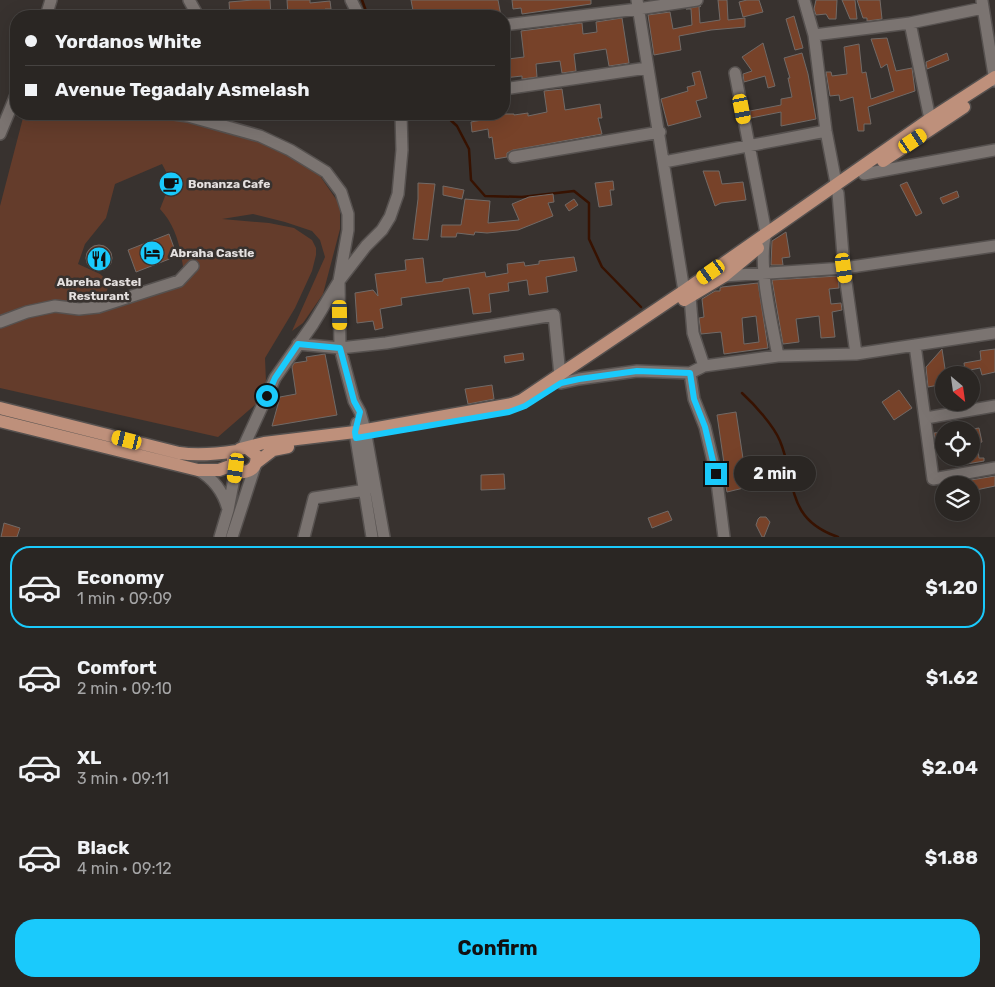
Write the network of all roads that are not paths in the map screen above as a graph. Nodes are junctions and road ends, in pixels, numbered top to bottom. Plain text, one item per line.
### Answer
1 (697, 0) edge
2 (804, 0) edge
3 (982, 4) edge
4 (638, 5) edge
5 (910, 23) junction
6 (510, 24) edge
7 (814, 35) junction
8 (647, 68) junction
9 (735, 73) dead end
10 (995, 80) edge
11 (510, 88) edge
12 (10, 110) edge
13 (930, 119) junction
14 (197, 120) edge
15 (402, 120) edge
16 (826, 131) junction
17 (660, 132) junction
18 (0, 134) edge
19 (749, 146) junction
20 (995, 150) edge
21 (514, 156) dead end
22 (664, 162) junction
23 (864, 174) junction
24 (837, 188) junction
25 (764, 239) junction
26 (995, 246) edge
27 (193, 266) dead end
28 (844, 268) junction
29 (764, 274) junction
30 (724, 276) junction
31 (339, 281) junction
32 (687, 294) junction
33 (0, 322) edge
34 (995, 332) edge
35 (298, 344) junction
36 (914, 345) junction
37 (340, 348) junction
38 (856, 354) junction
39 (778, 356) junction
40 (704, 366) junction
41 (690, 373) junction
42 (560, 379) junction
43 (995, 406) edge
44 (0, 408) edge
45 (926, 418) junction
46 (0, 420) edge
47 (38, 423) junction
48 (361, 434) junction
49 (242, 449) junction
50 (255, 464) junction
51 (235, 466) junction
52 (995, 468) edge
53 (198, 470) junction
54 (366, 490) junction
55 (228, 510) junction
56 (220, 537) edge
57 (232, 537) edge
58 (304, 537) edge
59 (372, 537) edge
60 (384, 537) edge
61 (724, 537) edge

1 - 4 street
2 - 7 street
3 - 5 street
3 - 10 street
4 - 6 street
4 - 8 street
5 - 7 street
5 - 13 street
7 - 16 street
8 - 11 street
8 - 17 street
9 - 19 street
10 - 13 main road
10 - 23 main road
12 - 18 street
13 - 24 main road
14 - 31 street
15 - 31 street
16 - 19 street
16 - 24 street
17 - 21 street
17 - 22 street
19 - 22 street
19 - 25 street
20 - 23 street
22 - 32 street
23 - 24 main road
24 - 25 main road
24 - 28 street
25 - 29 street
25 - 30 main road
25 - 32 main road
26 - 28 street
27 - 33 street
28 - 29 street
28 - 38 street
29 - 30 street
29 - 39 street
30 - 32 main road
31 - 35 street
31 - 37 street
32 - 40 street
32 - 42 main road
34 - 36 street
35 - 37 street
35 - 49 street
36 - 38 street
36 - 45 street
37 - 42 street
37 - 48 street
38 - 39 street
39 - 40 street
40 - 41 street
41 - 42 street
41 - 61 street
42 - 48 main road
43 - 45 street
44 - 47 main road
45 - 52 street
46 - 47 main road
47 - 49 main road
47 - 53 main road
48 - 49 main road
48 - 50 main road
48 - 54 street
48 - 60 street
49 - 50 main road
49 - 51 main road
50 - 51 main road
50 - 57 street
51 - 53 main road
51 - 55 street
53 - 55 street
54 - 58 street
54 - 59 street
55 - 56 street

